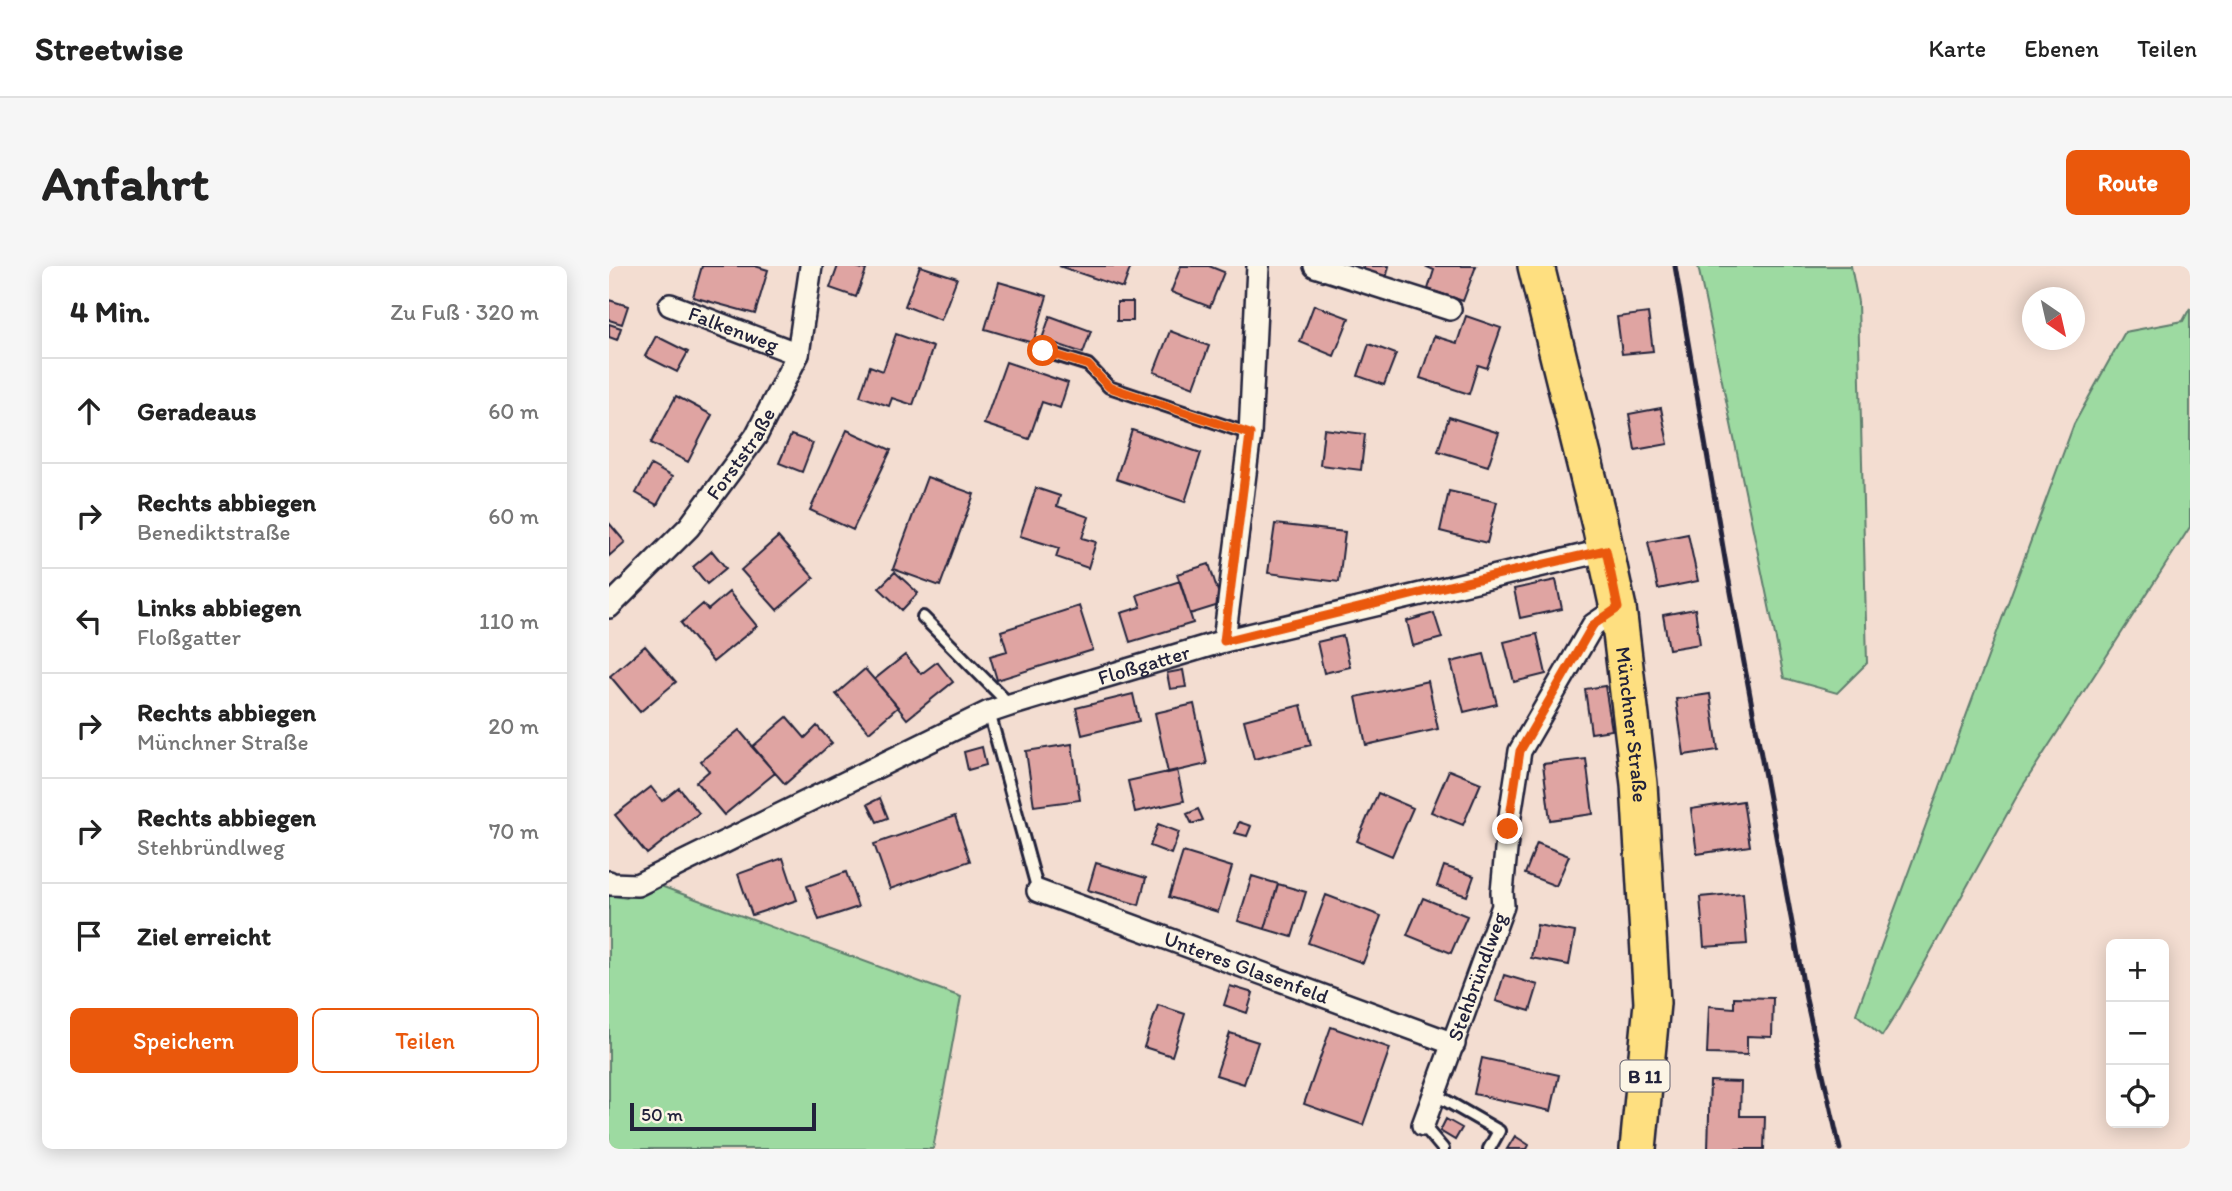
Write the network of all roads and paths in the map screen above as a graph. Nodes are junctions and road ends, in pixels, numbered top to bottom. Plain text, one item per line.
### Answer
1 (811, 266) edge
2 (1258, 266) edge
3 (1315, 266) edge
4 (1536, 266) edge
5 (670, 305) dead end
6 (1450, 309) dead end
7 (1043, 351) dead end
8 (798, 354) junction
9 (1250, 434) junction
10 (1606, 550) junction
11 (609, 607) edge
12 (1618, 608) junction
13 (923, 617) dead end
14 (1224, 641) junction
15 (1010, 705) junction
16 (989, 712) junction
17 (609, 882) edge
18 (1038, 891) joint
19 (1454, 1044) junction
20 (1436, 1095) junction
21 (1423, 1125) joint
22 (1444, 1149) edge
23 (1489, 1149) edge
24 (1639, 1149) edge

1 - 8 street, Forststraße
2 - 9 street
3 - 6 street
4 - 10 main road, Münchner Straße / B 11
5 - 8 street, Falkenweg
7 - 9 lane
8 - 11 street, Forststraße
9 - 14 street
10 - 12 main road, Münchner Straße / B 11
10 - 14 street, Floßgatter
12 - 19 street, Stehbründlweg
12 - 24 main road, Münchner Straße / B 11
13 - 15 lane
14 - 15 street, Floßgatter
15 - 16 street, Floßgatter
16 - 17 street, Floßgatter
16 - 18 lane
18 - 19 street, Unteres Glasenfeld
19 - 20 street, Stehbründlweg
20 - 21 street, Stehbründlweg
20 - 23 lane
21 - 22 lane

